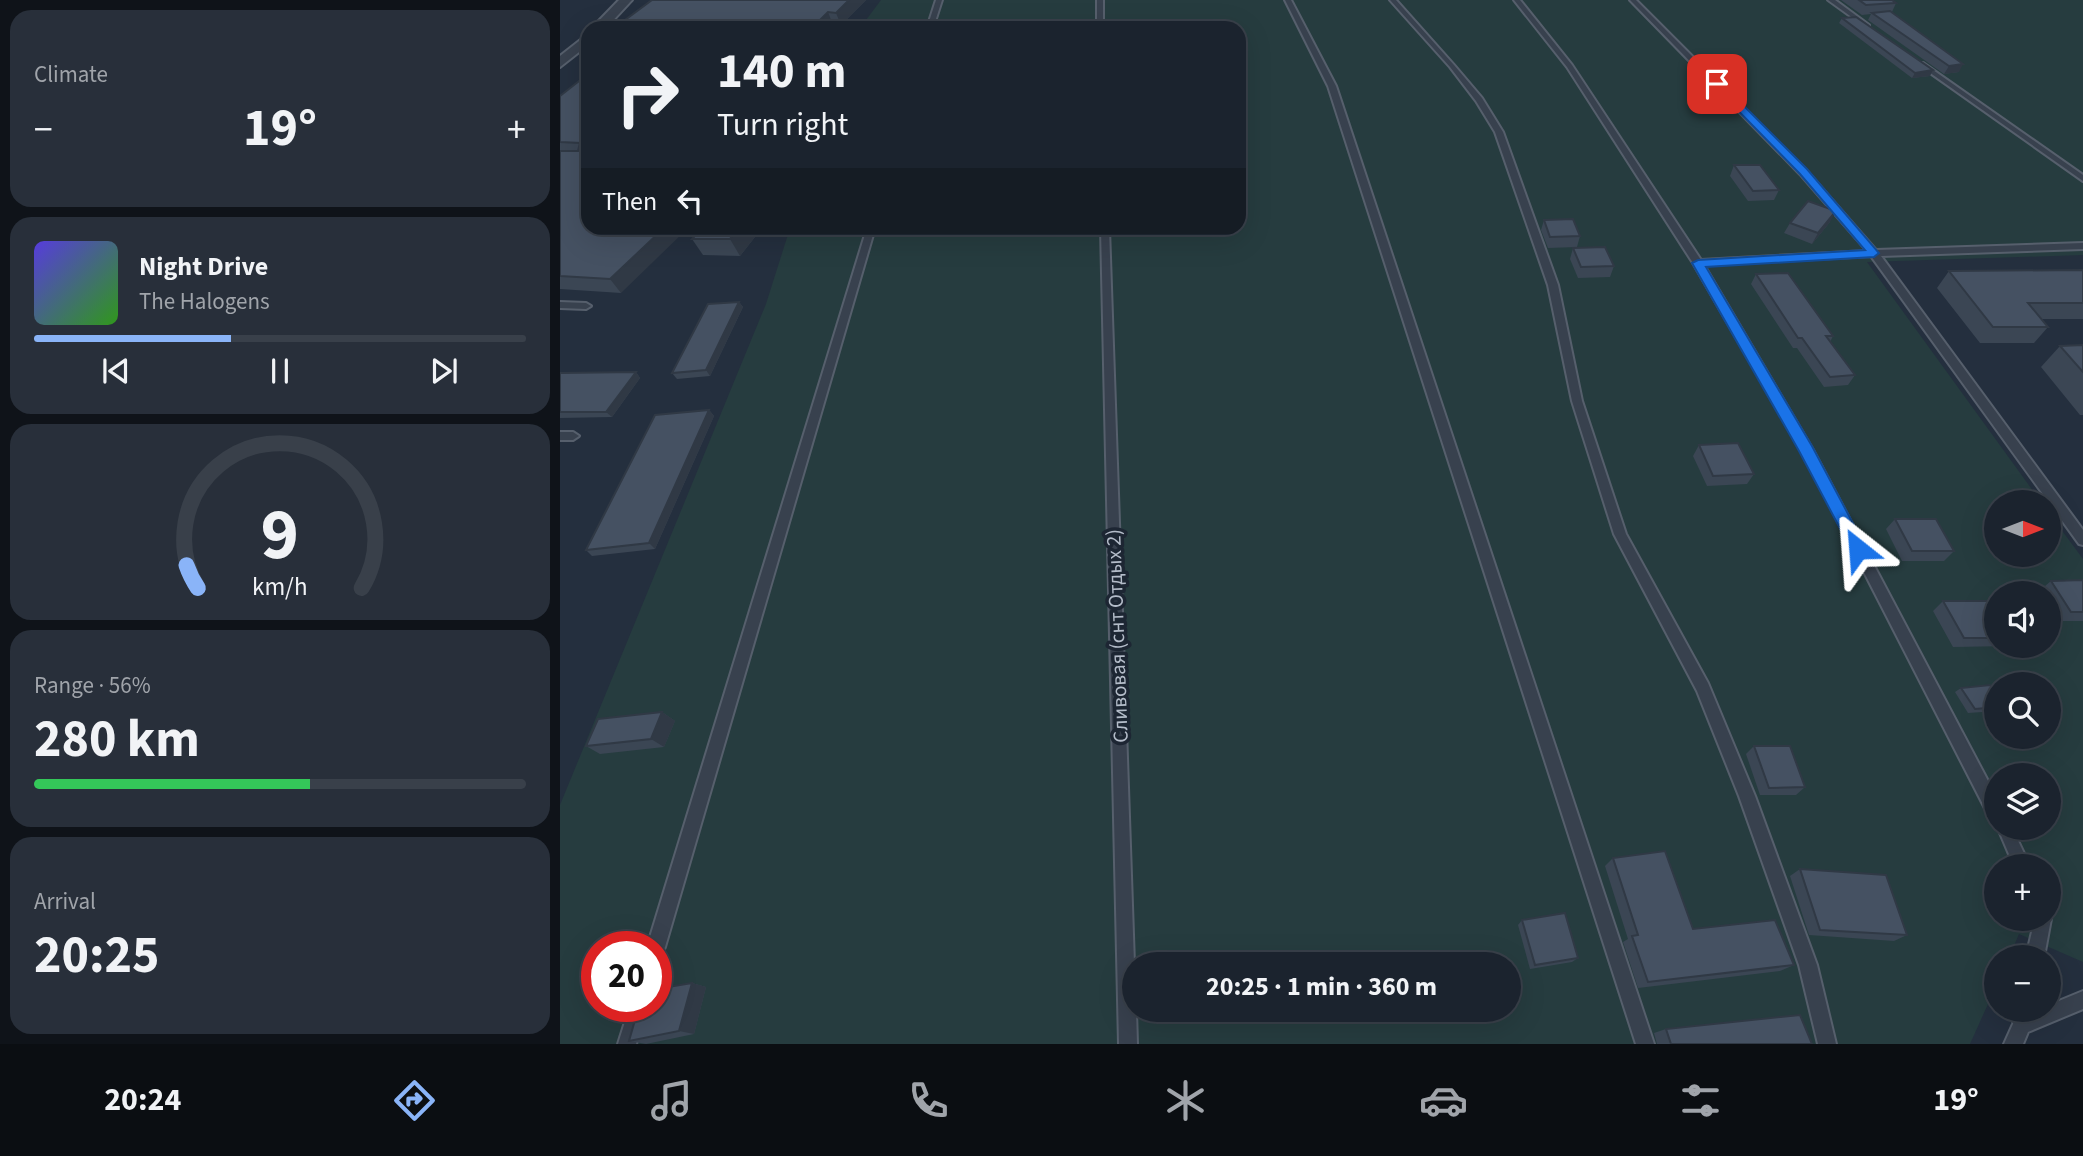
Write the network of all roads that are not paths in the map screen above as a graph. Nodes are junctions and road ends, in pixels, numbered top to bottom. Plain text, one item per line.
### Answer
1 (625, 0) edge
2 (939, 0) edge
3 (1100, 0) edge
4 (1288, 0) edge
5 (1393, 0) edge
6 (1517, 0) edge
7 (1633, 0) edge
8 (1831, 0) edge
9 (606, 21) edge
10 (932, 21) edge
11 (1100, 21) edge
12 (1876, 32) edge
13 (581, 44) edge
14 (1909, 56) edge
15 (560, 63) edge
16 (2083, 179) edge
17 (869, 235) edge
18 (1105, 235) edge
19 (2083, 246) edge
20 (1874, 253) junction
21 (1698, 263) junction
22 (560, 305) edge
23 (586, 306) dead end
24 (560, 436) edge
25 (573, 436) dead end
26 (2083, 540) edge
27 (1984, 789) edge
28 (661, 931) edge
29 (2083, 1000) edge
30 (2061, 1007) edge
31 (634, 1022) edge
32 (2022, 1022) edge
33 (627, 1044) edge
34 (1128, 1044) edge
35 (1645, 1044) edge
36 (1827, 1044) edge
37 (2013, 1044) edge

1 - 9 street
2 - 10 lane
3 - 11 lane
4 - 35 lane
5 - 36 lane
6 - 21 lane
7 - 20 lane
8 - 12 lane
13 - 15 street
14 - 16 lane
17 - 28 lane
18 - 34 lane, Сливовая (снт Отдых 2)
19 - 20 lane
20 - 21 lane
20 - 26 lane
21 - 27 lane
22 - 23 lane
24 - 25 lane
29 - 30 lane
31 - 33 lane
32 - 37 lane

